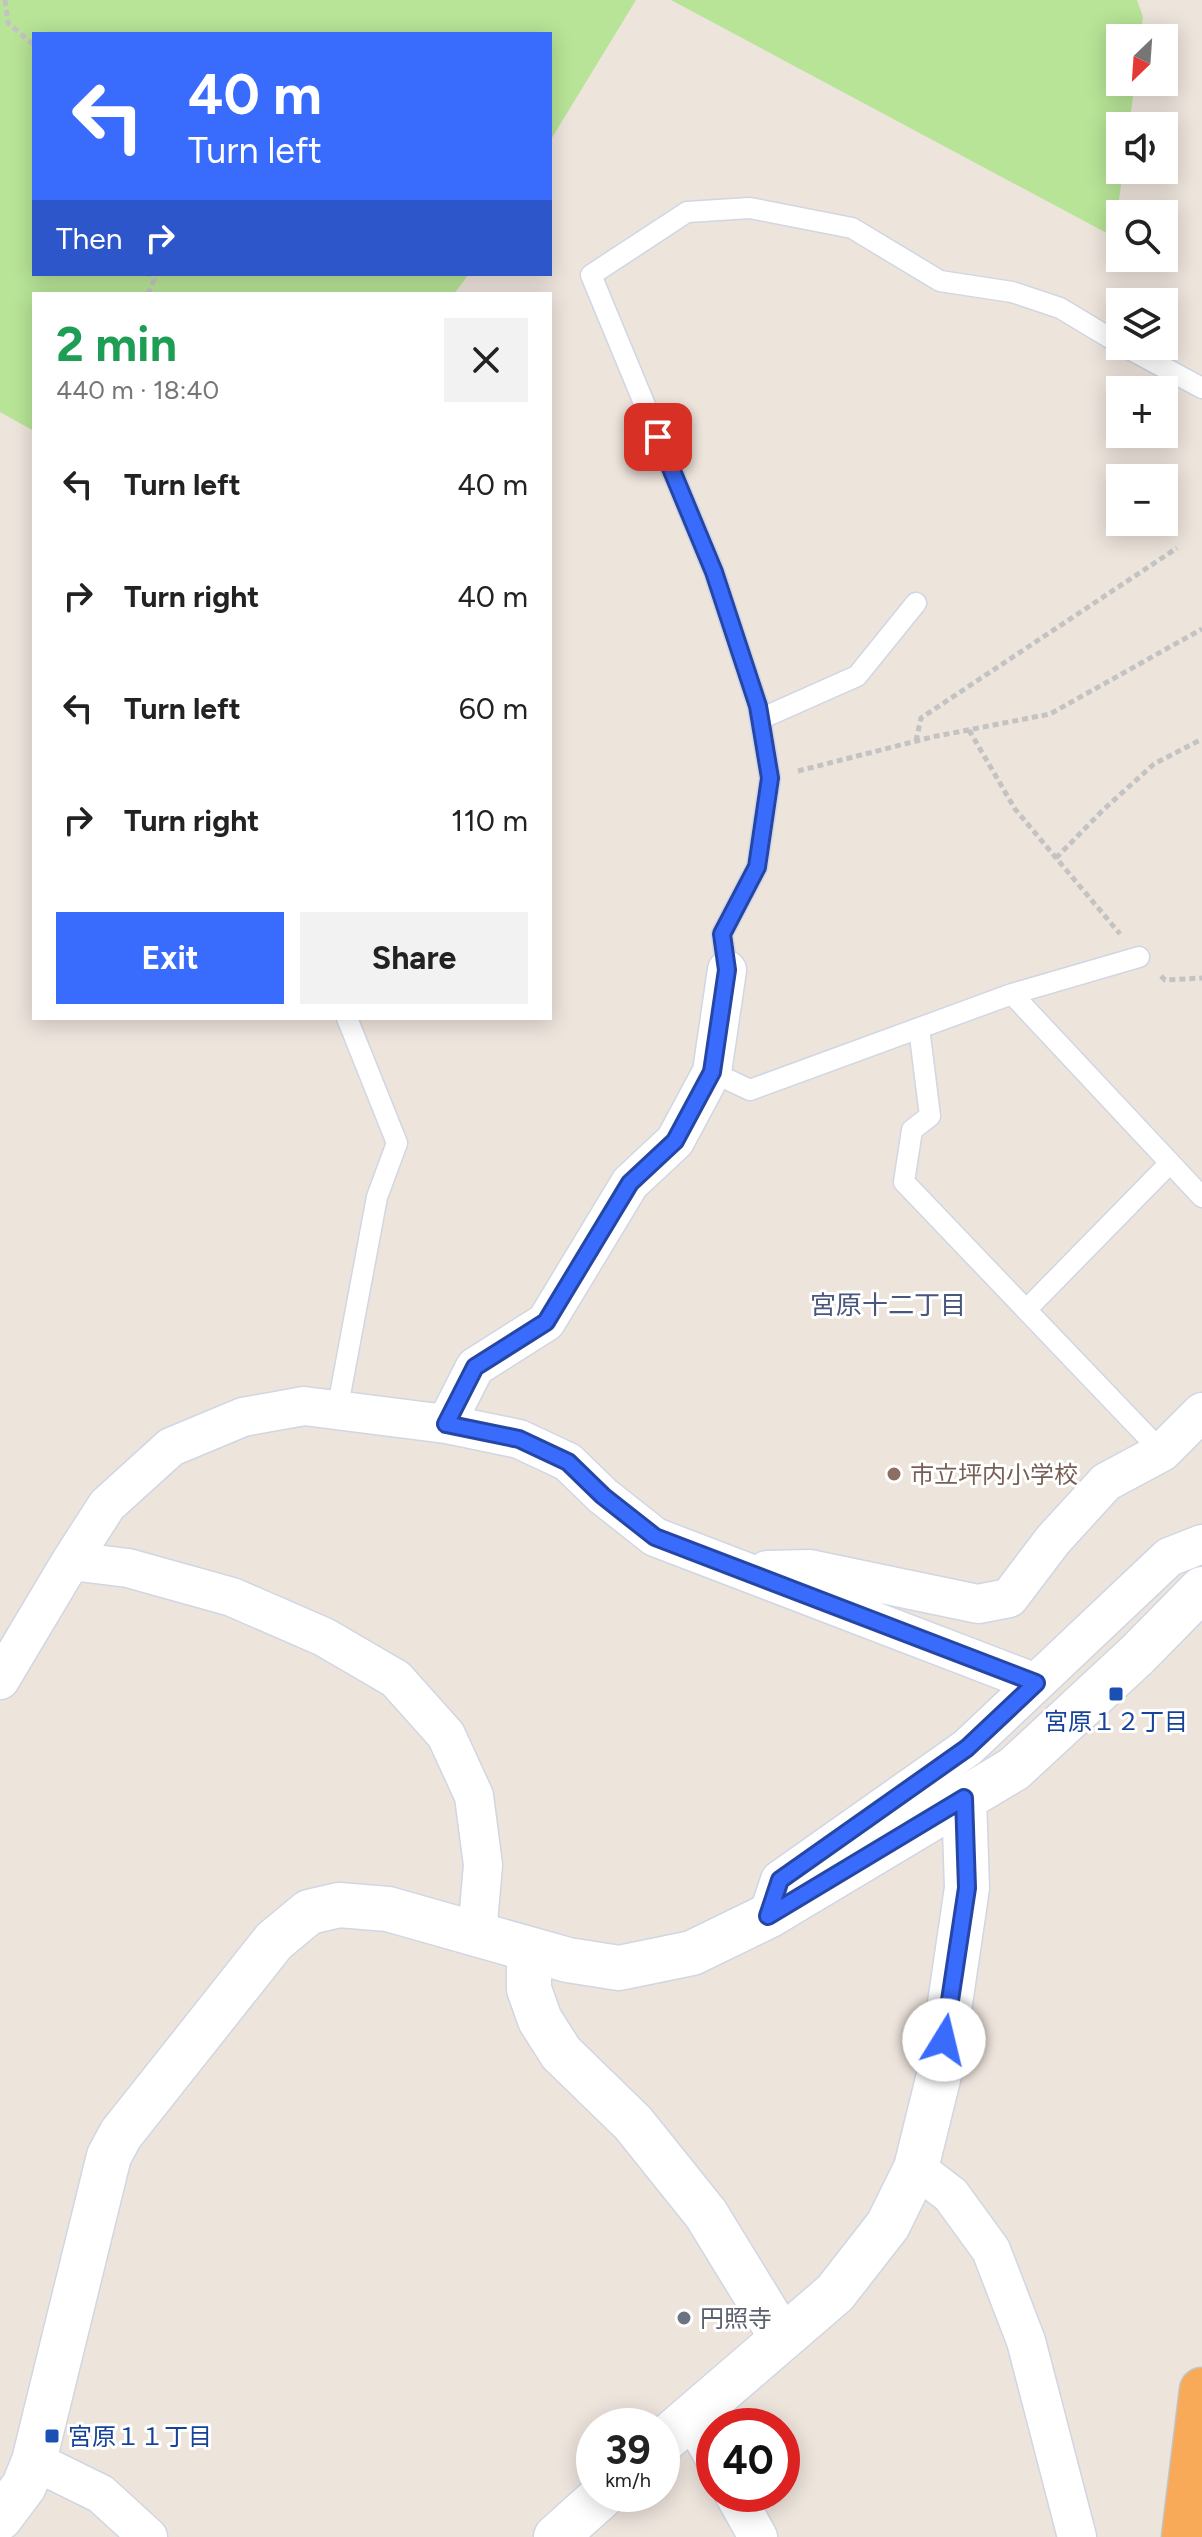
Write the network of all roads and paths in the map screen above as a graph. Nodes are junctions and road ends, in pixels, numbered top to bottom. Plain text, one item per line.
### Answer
1 (5, 0) edge
2 (32, 43) edge
3 (1106, 335) edge
4 (1150, 360) edge
5 (1202, 388) edge
6 (1177, 548) dead end
7 (916, 603) dead end
8 (1202, 629) edge
9 (760, 719) junction
10 (969, 730) junction
11 (1202, 739) edge
12 (916, 741) junction
13 (770, 778) junction
14 (1056, 858) junction
15 (1139, 957) junction
16 (727, 970) joint
17 (1202, 978) edge
18 (1012, 994) junction
19 (348, 1020) edge
20 (919, 1028) junction
21 (712, 1072) junction
22 (1170, 1163) junction
23 (1202, 1197) edge
24 (1026, 1310) junction
25 (337, 1411) junction
26 (1202, 1412) edge
27 (446, 1424) junction
28 (1162, 1452) junction
29 (1202, 1544) edge
30 (71, 1561) junction
31 (740, 1570) junction
32 (1202, 1589) edge
33 (0, 1680) edge
34 (1036, 1683) junction
35 (964, 1798) junction
36 (768, 1916) junction
37 (477, 1934) junction
38 (529, 1949) junction
39 (916, 2168) junction
40 (782, 2338) junction
41 (1202, 2390) edge
42 (680, 2426) edge
43 (34, 2461) junction
44 (584, 2512) edge
45 (744, 2512) edge
46 (0, 2518) edge
47 (148, 2537) edge
48 (556, 2537) edge
49 (758, 2537) edge
50 (1077, 2537) edge
51 (1184, 2537) edge

1 - 2 path
3 - 9 lane
4 - 5 lane
6 - 12 path
7 - 9 lane
8 - 10 path
9 - 13 lane
10 - 12 path
10 - 14 path
11 - 14 path
12 - 13 path
13 - 16 lane
14 - 15 path
15 - 17 path
15 - 18 lane
16 - 21 street
18 - 20 lane
18 - 22 lane
19 - 25 lane
20 - 21 lane
20 - 24 lane
21 - 27 street
22 - 23 lane
22 - 24 lane
24 - 28 lane
25 - 27 street
25 - 30 street
26 - 28 street
27 - 31 street
28 - 31 street
29 - 34 street
30 - 33 street
30 - 37 street
31 - 34 street
32 - 35 street
34 - 36 street
35 - 36 street
35 - 39 street
36 - 38 street
37 - 38 street
37 - 43 street
38 - 40 street
39 - 40 street
39 - 50 street
40 - 42 street
41 - 51 highway
43 - 46 street
43 - 47 street
44 - 48 street
45 - 49 street

